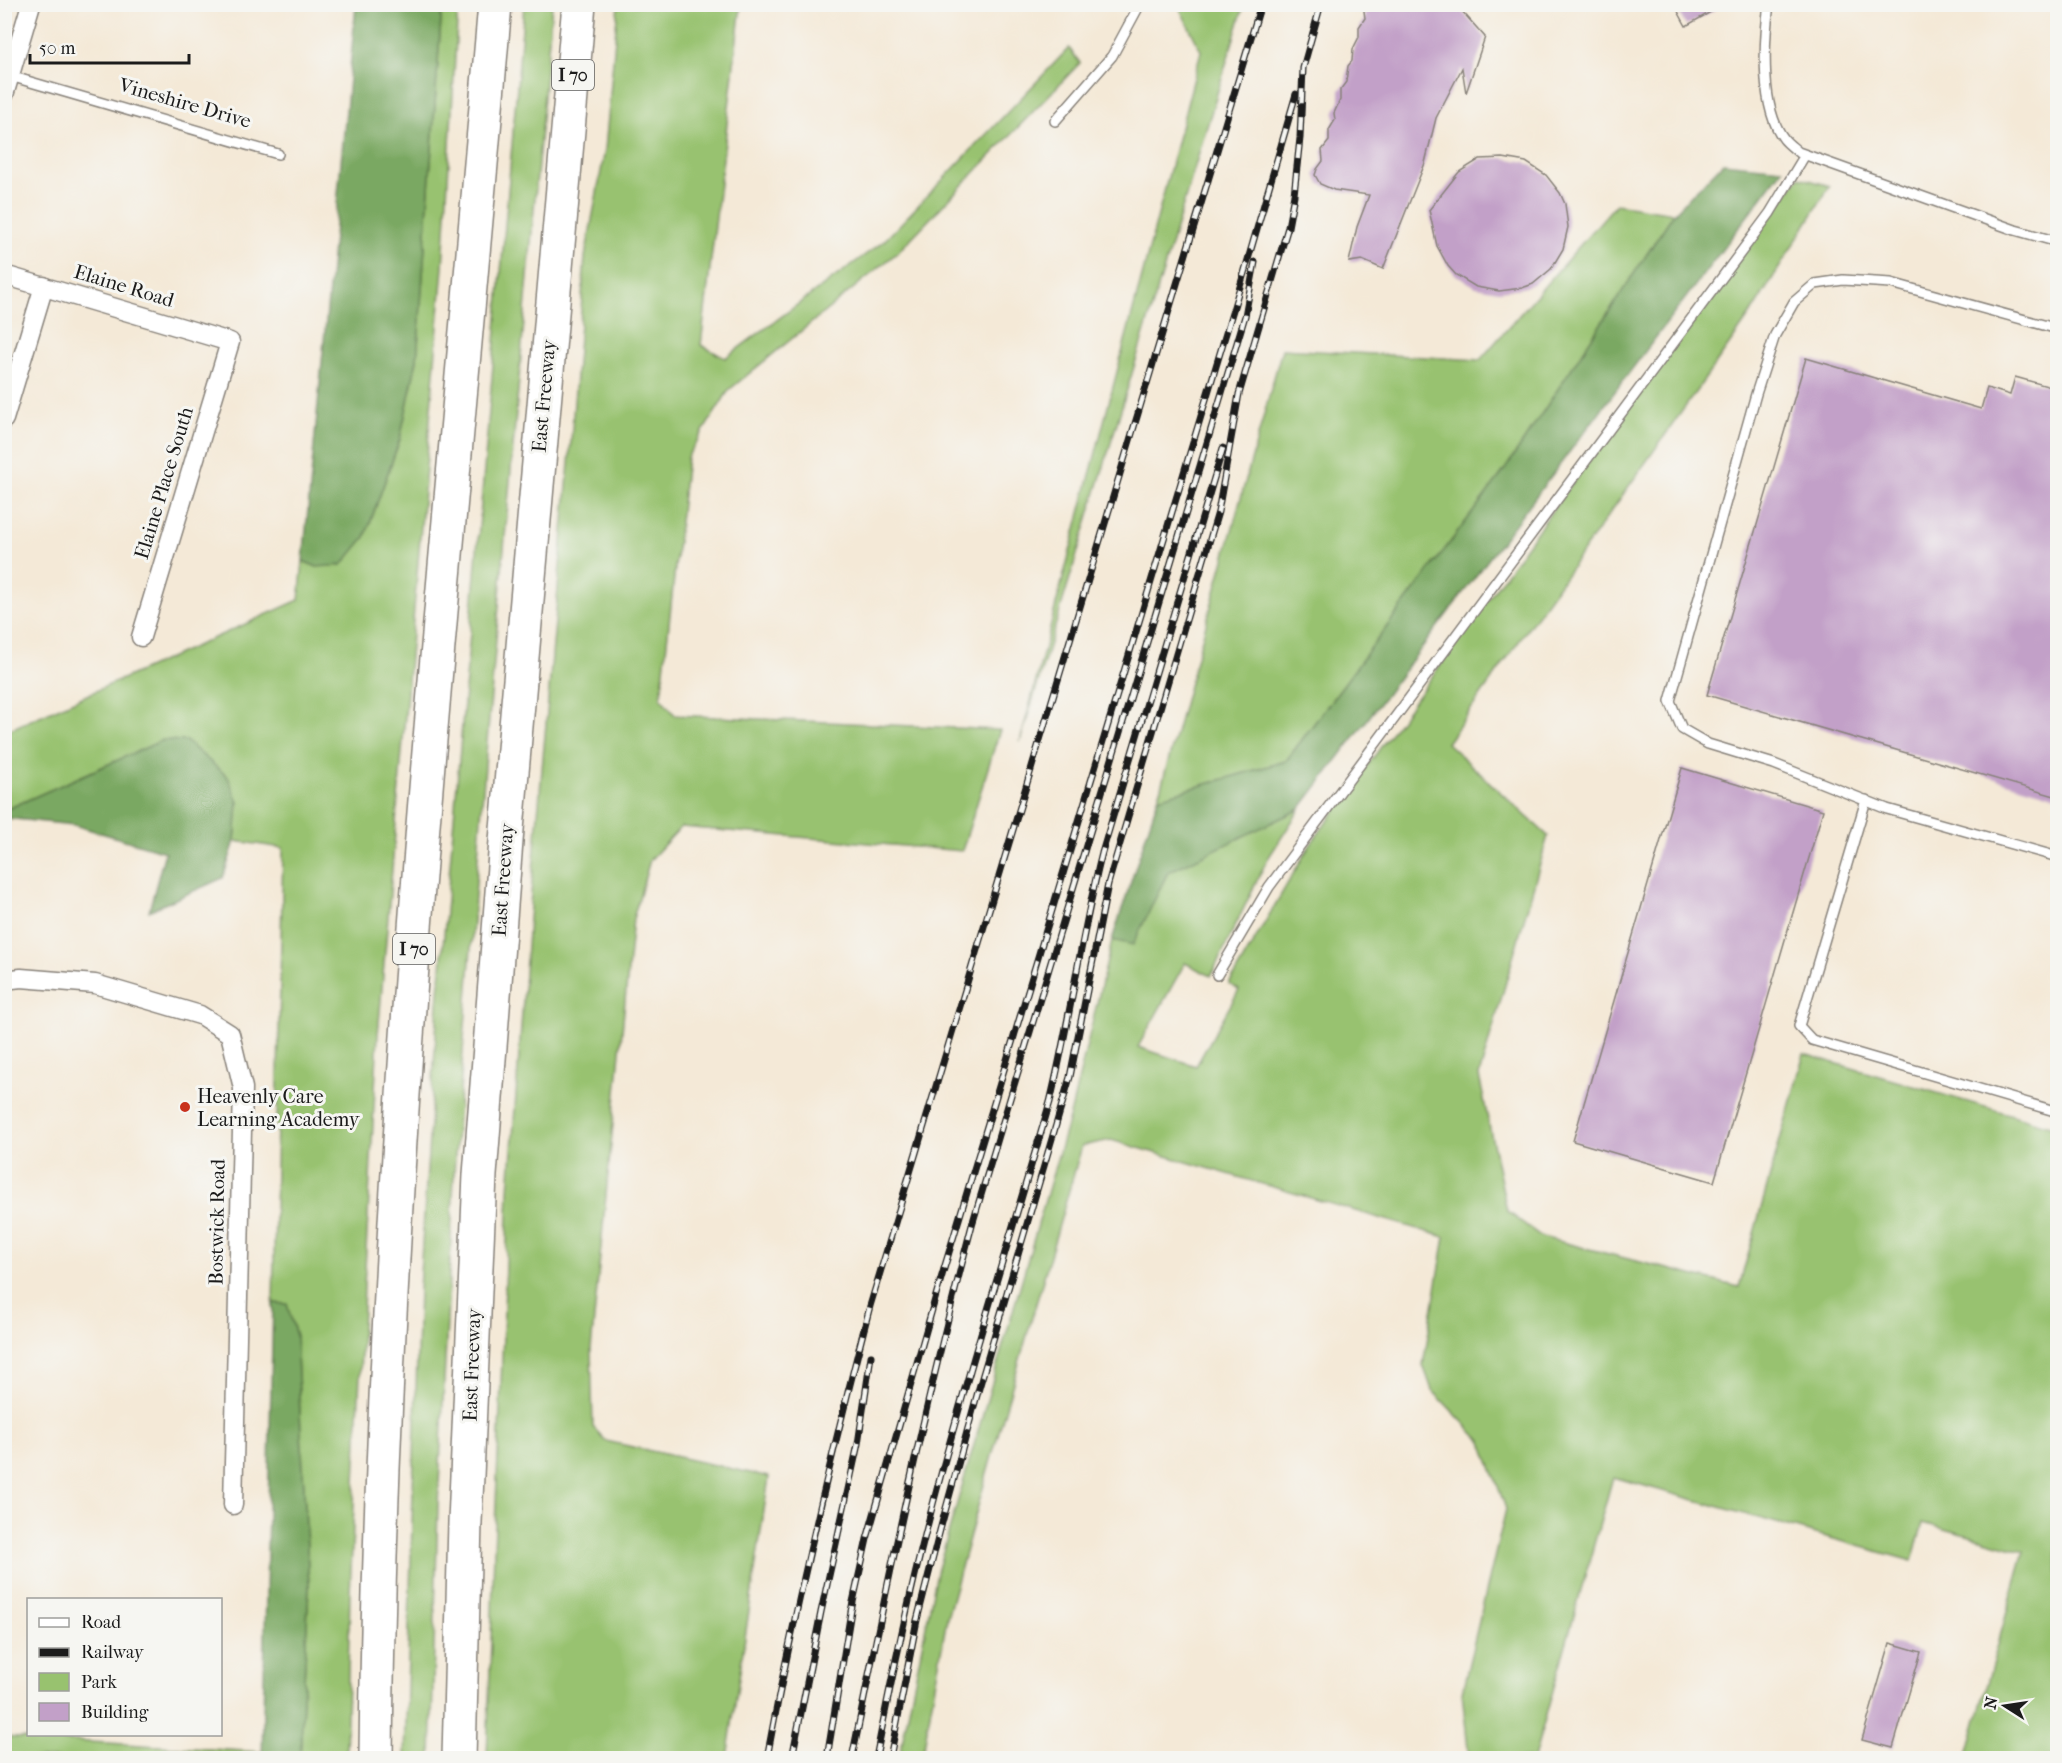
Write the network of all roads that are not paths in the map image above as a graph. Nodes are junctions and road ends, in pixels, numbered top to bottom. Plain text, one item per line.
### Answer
1 (31, 4) edge
2 (494, 4) edge
3 (579, 4) edge
4 (1140, 4) edge
5 (1769, 4) edge
6 (10, 76) junction
7 (4, 95) edge
8 (1055, 121) dead end
9 (278, 154) dead end
10 (1805, 155) junction
11 (2058, 242) edge
12 (4, 275) edge
13 (44, 286) junction
14 (2058, 329) edge
15 (230, 342) joint
16 (4, 419) edge
17 (141, 637) dead end
18 (1866, 800) junction
19 (2058, 857) edge
20 (1218, 975) dead end
21 (4, 980) edge
22 (2058, 1112) edge
23 (233, 1505) dead end
24 (376, 1758) edge
25 (459, 1758) edge

1 - 6 street
2 - 24 highway, I 70
3 - 25 highway, East Freeway / I 70
4 - 8 lane
5 - 10 lane
6 - 7 street
6 - 9 lane, Vineshire Drive
10 - 11 lane
10 - 20 lane
12 - 13 street, Elaine Road
13 - 15 street, Elaine Road
13 - 16 street
14 - 18 lane
15 - 17 street, Elaine Place South
18 - 19 lane
18 - 22 lane
21 - 23 street, Bostwick Road

